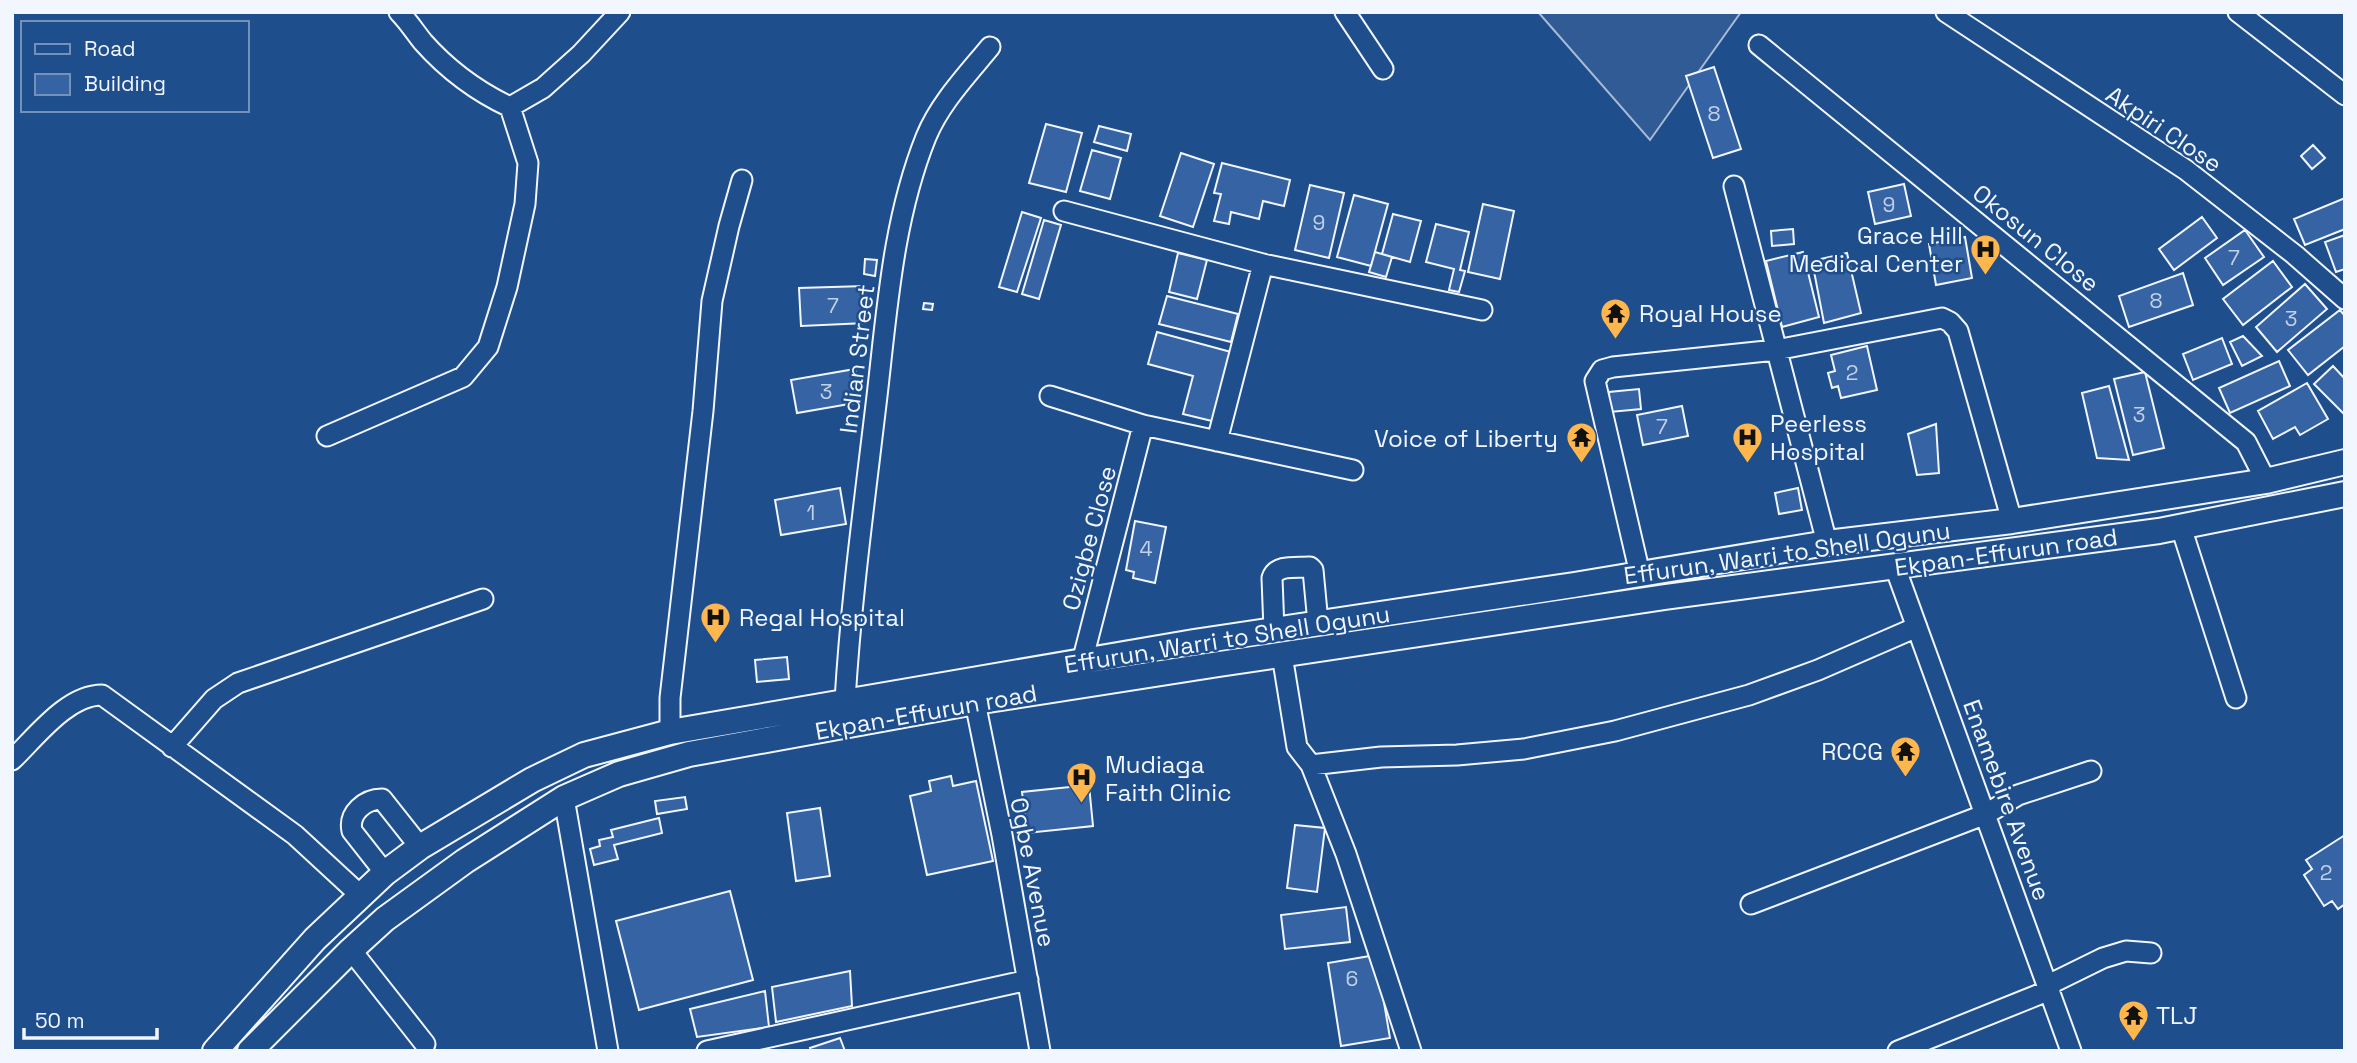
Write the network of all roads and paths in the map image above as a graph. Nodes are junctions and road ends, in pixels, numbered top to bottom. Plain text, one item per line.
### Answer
1 (399, 12) edge
2 (620, 12) edge
3 (1345, 12) edge
4 (1946, 12) edge
5 (2238, 12) edge
6 (1759, 45) dead end
7 (990, 47) dead end
8 (1383, 69) dead end
9 (2345, 95) edge
10 (510, 107) junction
11 (742, 180) dead end
12 (1734, 186) dead end
13 (1064, 211) dead end
14 (1264, 264) junction
15 (2345, 299) edge
16 (1482, 310) dead end
17 (1776, 350) junction
18 (1050, 396) dead end
19 (1143, 425) junction
20 (327, 436) dead end
21 (1217, 440) junction
22 (2345, 462) edge
23 (1353, 470) dead end
24 (2266, 481) junction
25 (2345, 494) edge
26 (2012, 521) junction
27 (2181, 527) junction
28 (1827, 543) junction
29 (1895, 567) junction
30 (1640, 574) junction
31 (483, 598) dead end
32 (1318, 623) junction
33 (1917, 627) junction
34 (1274, 630) junction
35 (1282, 655) junction
36 (1082, 662) junction
37 (2236, 698) dead end
38 (845, 701) junction
39 (975, 702) junction
40 (670, 732) junction
41 (172, 747) junction
42 (12, 760) edge
43 (1311, 765) junction
44 (2091, 771) dead end
45 (564, 798) junction
46 (1986, 814) junction
47 (420, 847) junction
48 (385, 873) junction
49 (359, 895) junction
50 (1751, 904) dead end
51 (351, 950) junction
52 (2151, 953) dead end
53 (1028, 980) junction
54 (2049, 988) junction
55 (425, 1044) dead end
56 (255, 1045) edge
57 (215, 1051) edge
58 (608, 1051) edge
59 (707, 1051) edge
60 (1040, 1051) edge
61 (1411, 1051) edge
62 (1898, 1051) edge
63 (2071, 1051) edge

1 - 10 street
2 - 10 street
3 - 8 street
4 - 15 street, Akpiri Close
5 - 9 street
6 - 24 street, Okosun Close
7 - 38 street, Indian Street
10 - 20 street
11 - 40 street
12 - 17 street
13 - 14 street
14 - 16 street
14 - 21 street
17 - 26 street
17 - 28 street
17 - 30 street
18 - 19 street
19 - 21 street
19 - 36 street, Ozigbe Close
21 - 23 street
22 - 24 main road, Effurun, Warri to Shell Ogunu
24 - 26 main road, Effurun, Warri to Shell Ogunu
25 - 27 main road, Ekpan-Effurun road
26 - 28 main road, Effurun, Warri to Shell Ogunu
27 - 29 main road, Ekpan-Effurun road
27 - 37 street
28 - 30 main road, Effurun, Warri to Shell Ogunu
29 - 33 street, Enamebire Avenue
29 - 35 main road, Ekpan-Effurun road
30 - 32 main road, Effurun, Warri to Shell Ogunu
31 - 41 street
32 - 34 main road, Effurun, Warri to Shell Ogunu
32 - 34 street
33 - 43 street
33 - 46 street, Enamebire Avenue
34 - 36 main road, Effurun, Warri to Shell Ogunu
35 - 39 main road, Ekpan-Effurun road
35 - 43 street
36 - 38 main road, Effurun, Warri to Shell Ogunu
38 - 40 main road, Effurun, Warri to Shell Ogunu
39 - 45 main road, Ekpan-Effurun road
39 - 53 street, Ogbe Avenue
40 - 47 main road, Effurun, Warri to Shell Ogunu
41 - 42 street
41 - 49 street
43 - 61 street
44 - 46 street
45 - 51 main road, Ekpan-Effurun road
45 - 58 street
46 - 50 street
46 - 54 street, Enamebire Avenue
47 - 48 main road, Effurun, Warri to Shell Ogunu
47 - 48 street
48 - 49 main road, Effurun, Warri to Shell Ogunu
49 - 57 main road, Effurun, Warri to Shell Ogunu
51 - 55 street
51 - 56 main road, Ekpan-Effurun road
52 - 54 street
53 - 59 street
53 - 60 street, Ogbe Avenue
54 - 62 street
54 - 63 street, Enamebire Avenue

